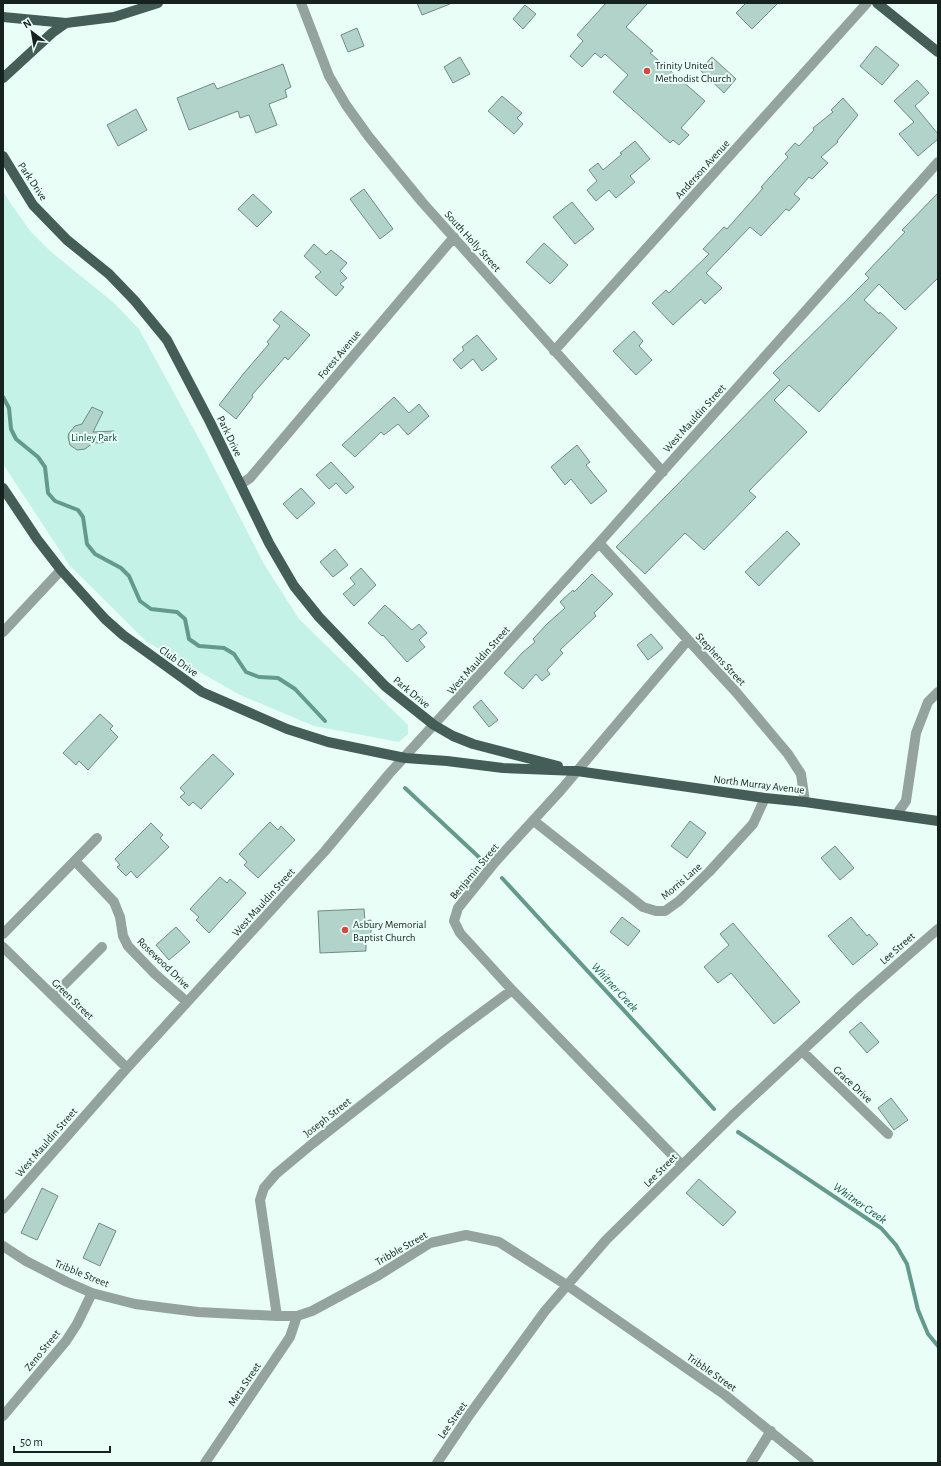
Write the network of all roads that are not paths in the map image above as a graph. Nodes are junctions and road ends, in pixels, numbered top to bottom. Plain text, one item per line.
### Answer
1 (158, 3) edge
2 (301, 3) edge
3 (867, 3) edge
4 (877, 3) edge
5 (3, 17) edge
6 (66, 23) junction
7 (938, 52) edge
8 (3, 78) edge
9 (3, 156) edge
10 (938, 162) edge
11 (454, 237) junction
12 (554, 351) junction
13 (663, 472) junction
14 (241, 484) junction
15 (3, 488) edge
16 (599, 543) junction
17 (61, 570) junction
18 (3, 632) edge
19 (688, 640) junction
20 (938, 692) edge
21 (434, 725) junction
22 (405, 758) junction
23 (577, 772) junction
24 (765, 798) junction
25 (805, 802) junction
26 (896, 815) junction
27 (534, 821) junction
28 (938, 821) edge
29 (97, 838) dead end
30 (74, 861) junction
31 (938, 929) edge
32 (3, 934) edge
33 (3, 947) edge
34 (102, 947) dead end
35 (512, 990) junction
36 (53, 996) junction
37 (187, 1002) junction
38 (802, 1051) junction
39 (127, 1068) junction
40 (888, 1134) dead end
41 (682, 1165) junction
42 (3, 1209) edge
43 (3, 1246) edge
44 (568, 1286) junction
45 (92, 1293) junction
46 (277, 1316) junction
47 (297, 1316) junction
48 (3, 1416) edge
49 (771, 1431) junction
50 (205, 1463) edge
51 (437, 1463) edge
52 (751, 1463) edge
53 (809, 1463) edge

1 - 6 main road
2 - 11 street, South Holly Street
3 - 12 street, Anderson Avenue
4 - 7 main road
5 - 6 main road
6 - 8 main road
9 - 14 main road, Park Drive
10 - 13 street, West Mauldin Street
11 - 12 street, South Holly Street
11 - 14 street, Forest Avenue
12 - 13 street, South Holly Street
13 - 16 street, West Mauldin Street
14 - 21 main road, Park Drive
15 - 17 main road, Club Drive
16 - 19 street, Stephens Street
16 - 21 street, West Mauldin Street
17 - 18 street
17 - 22 main road, Club Drive
19 - 23 street, Benjamin Street
19 - 25 street, Stephens Street
20 - 26 street
21 - 22 street, West Mauldin Street
21 - 23 main road, North Murray Avenue
22 - 23 main road, North Murray Avenue
22 - 37 street, West Mauldin Street
23 - 24 main road, North Murray Avenue
23 - 27 street, Benjamin Street
24 - 25 main road, North Murray Avenue
24 - 27 street, Morris Lane
25 - 26 main road, North Murray Avenue
26 - 28 main road, North Murray Avenue
27 - 35 street, Benjamin Street
29 - 30 street
30 - 32 street
30 - 37 street, Rosewood Drive
31 - 38 street, Lee Street
33 - 36 street, Green Street
34 - 36 street
35 - 41 street, Benjamin Street
35 - 46 street, Joseph Street
36 - 39 street, Green Street
37 - 39 street, West Mauldin Street
38 - 40 street, Grace Drive
38 - 41 street, Lee Street
39 - 42 street, West Mauldin Street
41 - 44 street, Lee Street
43 - 45 street, Tribble Street
44 - 47 street, Tribble Street
44 - 49 street, Tribble Street
44 - 51 street, Lee Street
45 - 46 street, Tribble Street
45 - 48 street, Zeno Street
46 - 47 street, Tribble Street
47 - 50 street, Meta Street
49 - 52 street
49 - 53 street, Tribble Street

